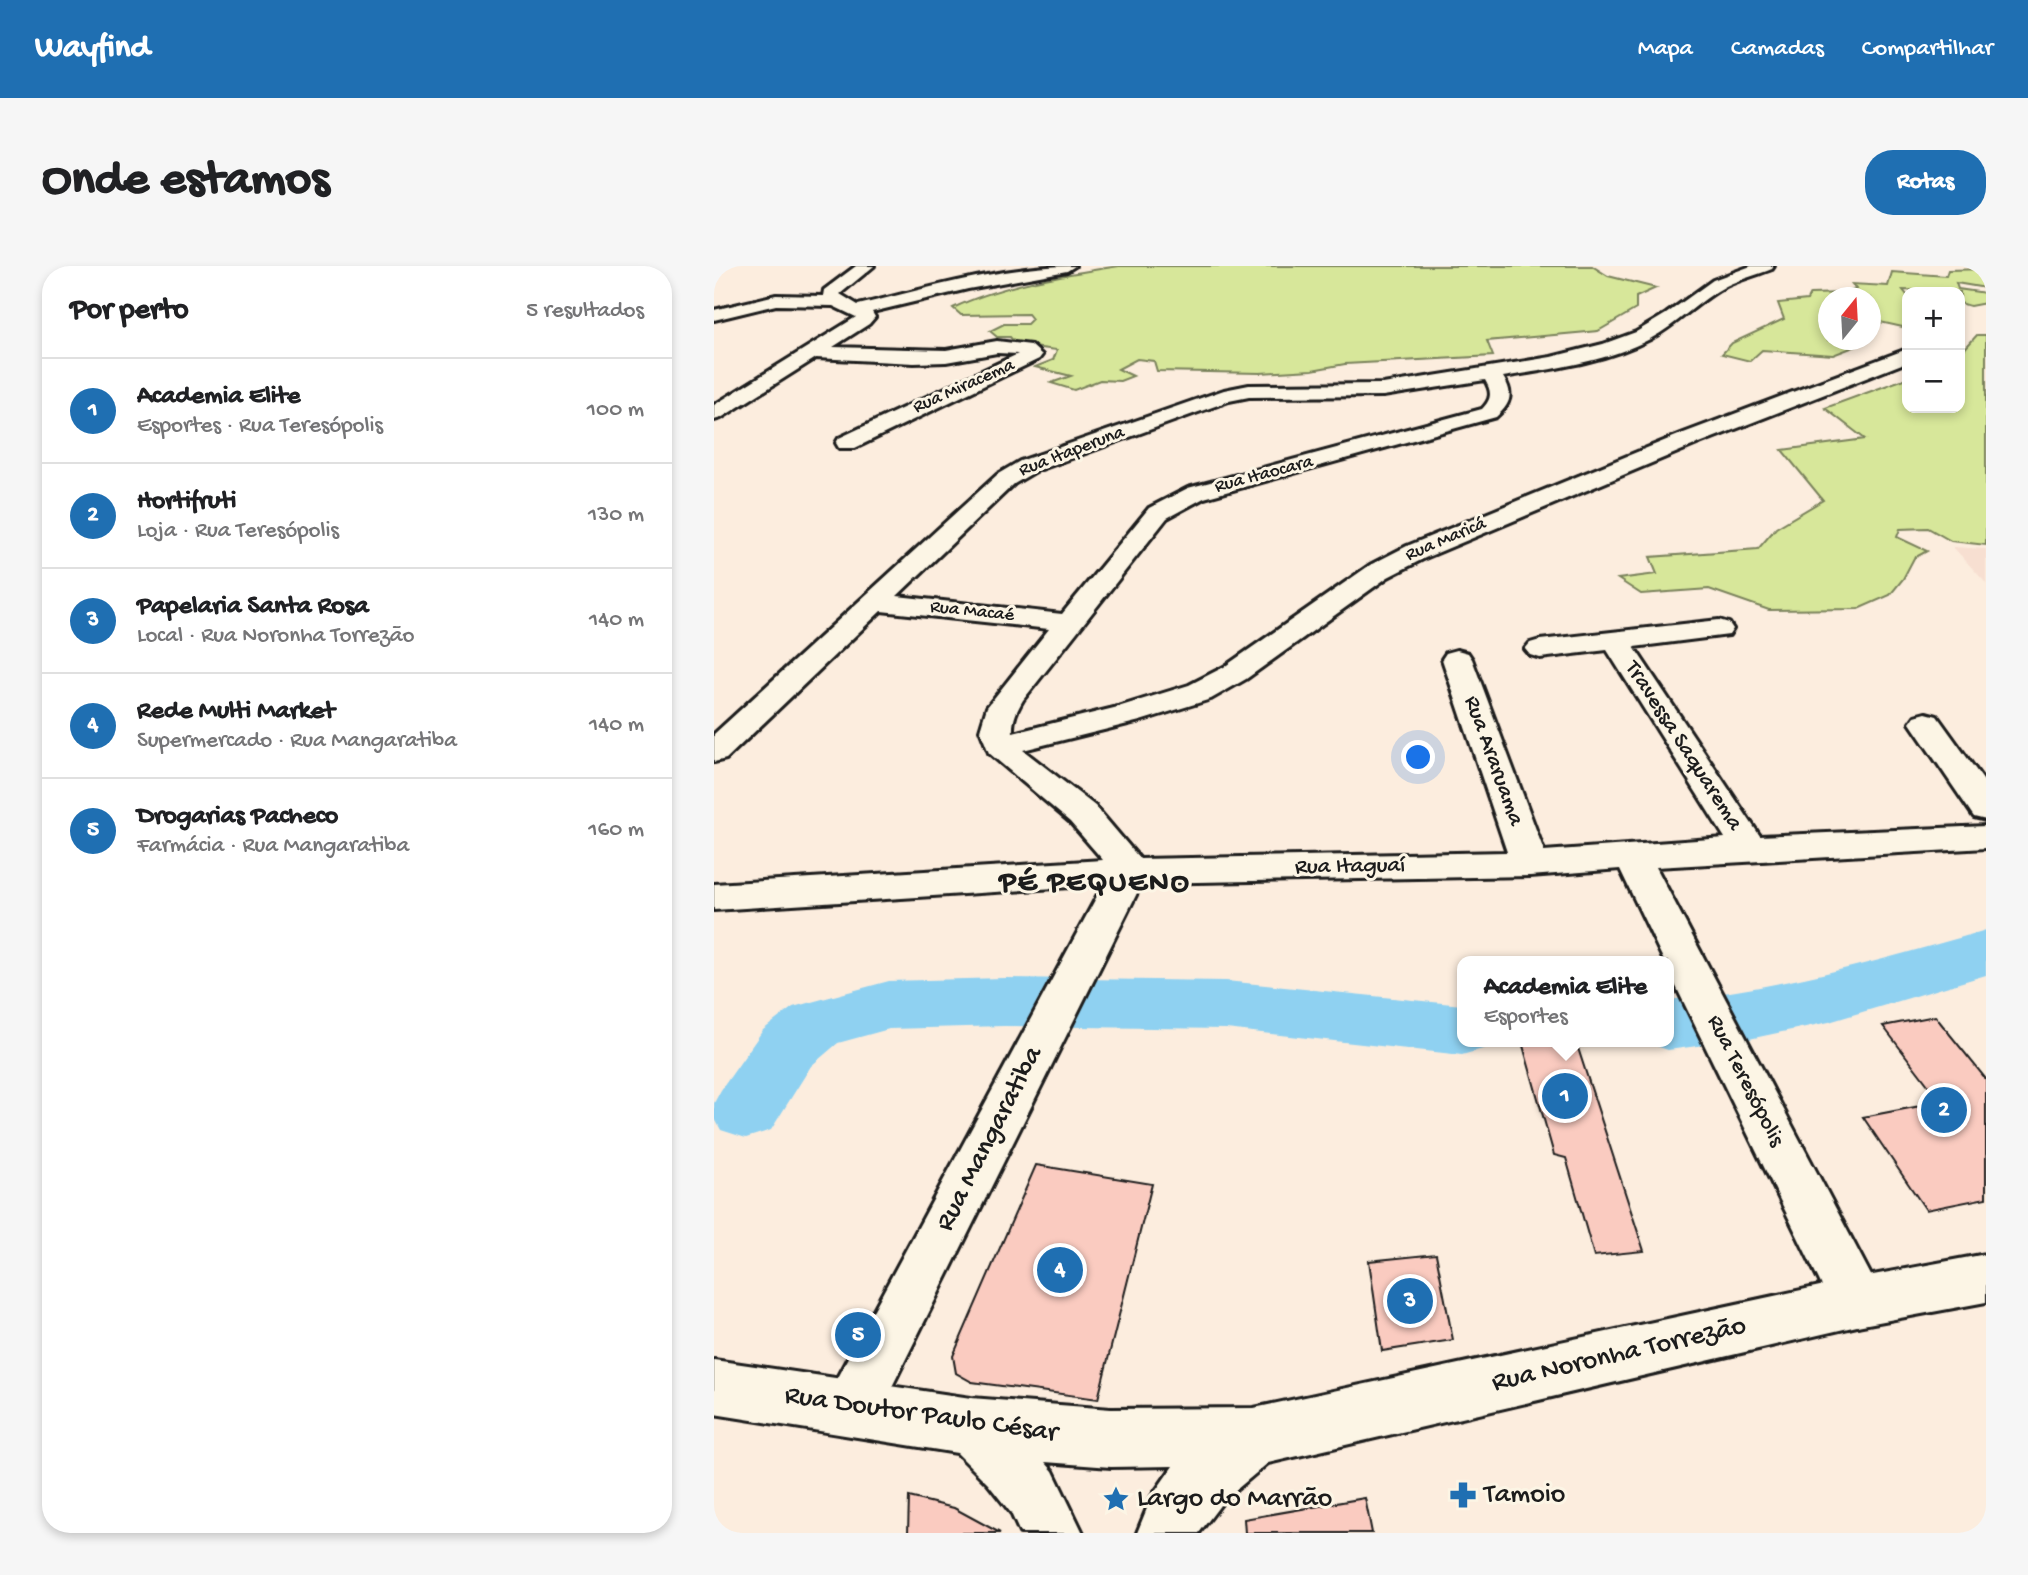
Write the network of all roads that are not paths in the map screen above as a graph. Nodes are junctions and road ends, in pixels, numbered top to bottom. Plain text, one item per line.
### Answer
1 (866, 266) edge
2 (1067, 266) edge
3 (1766, 266) edge
4 (835, 301) junction
5 (855, 311) junction
6 (714, 314) edge
7 (813, 352) junction
8 (1902, 357) edge
9 (1490, 373) junction
10 (714, 414) edge
11 (847, 443) dead end
12 (874, 602) junction
13 (1070, 623) junction
14 (1719, 629) dead end
15 (1617, 643) junction
16 (1541, 649) dead end
17 (1457, 659) dead end
18 (1926, 723) dead end
19 (1000, 746) junction
20 (714, 752) edge
21 (1986, 809) edge
22 (1986, 837) edge
23 (1750, 848) junction
24 (1633, 859) junction
25 (1530, 864) junction
26 (1129, 871) junction
27 (714, 897) edge
28 (1986, 1279) edge
29 (1857, 1302) junction
30 (714, 1387) edge
31 (852, 1407) junction
32 (971, 1427) junction
33 (1254, 1437) junction
34 (1052, 1533) edge
35 (1168, 1533) edge

1 - 4 street
2 - 5 street
3 - 9 street
4 - 5 street
4 - 6 street
5 - 7 street
7 - 10 street
7 - 11 street, Rua Miracema
8 - 19 street, Rua Maricá
9 - 12 street, Rua Itaperuna
9 - 13 street, Rua Itaocara
12 - 13 street, Rua Macaé
12 - 20 street, Rua Itaperuna
13 - 19 street, Rua Itaocara
14 - 15 street
15 - 16 street
15 - 23 street, Travessa Saquarema
17 - 25 street, Rua Araruama
18 - 21 street
19 - 26 street
22 - 23 street, Rua Itaguaí
23 - 24 street, Rua Itaguaí
24 - 25 street, Rua Itaguaí
24 - 29 street, Rua Teresópolis
25 - 26 street, Rua Itaguaí
26 - 27 street, Rua Itaguaí
26 - 31 street, Rua Mangaratiba
28 - 29 street, Rua Noronha Torrezão
29 - 33 street, Rua Noronha Torrezão
30 - 31 street, Rua Doutor Paulo César
31 - 32 street, Rua Doutor Paulo César
32 - 33 street, Rua Doutor Paulo César
32 - 34 street
33 - 35 street

